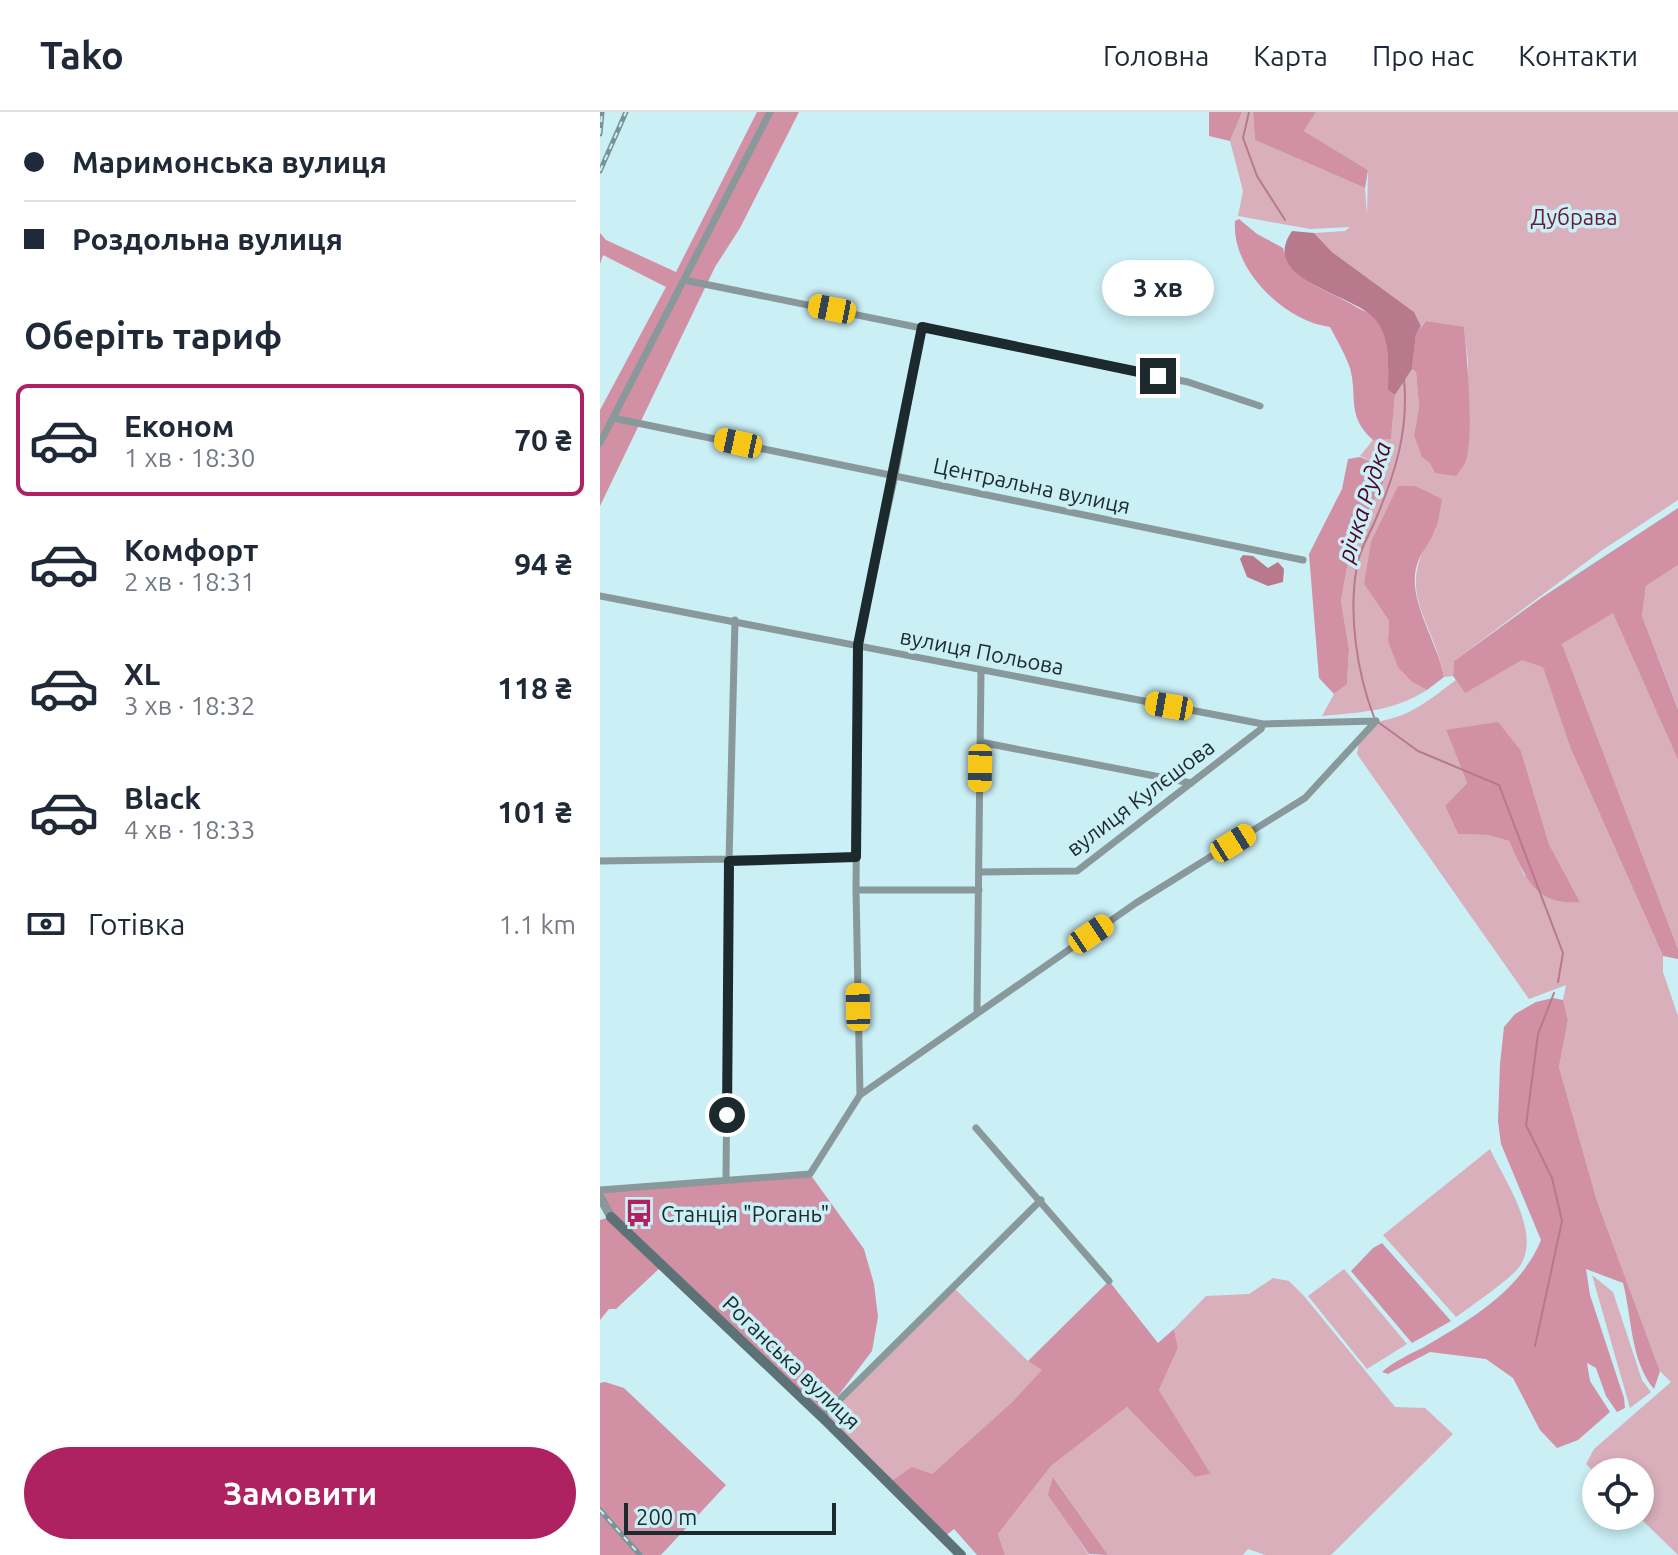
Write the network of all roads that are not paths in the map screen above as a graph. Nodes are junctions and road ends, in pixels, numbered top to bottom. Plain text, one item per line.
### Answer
1 (770, 112) edge
2 (684, 280) junction
3 (922, 327) junction
4 (1260, 406) dead end
5 (613, 418) junction
6 (600, 443) edge
7 (895, 475) junction
8 (1303, 560) dead end
9 (600, 596) edge
10 (735, 620) junction
11 (858, 645) junction
12 (981, 671) junction
13 (1263, 724) junction
14 (980, 742) junction
15 (1191, 783) junction
16 (856, 857) junction
17 (600, 861) edge
18 (729, 861) junction
19 (979, 872) junction
20 (856, 890) junction
21 (979, 890) junction
22 (977, 1011) junction
23 (860, 1095) junction
24 (976, 1128) dead end
25 (726, 1178) junction
26 (600, 1190) edge
27 (600, 1197) edge
28 (1041, 1200) junction
29 (611, 1217) joint
30 (1109, 1281) dead end
31 (822, 1417) junction
32 (961, 1555) edge

1 - 2 street
2 - 3 street
2 - 5 street
3 - 4 street
3 - 7 street
5 - 6 street
5 - 7 street, Центральна вулиця
7 - 8 street, Центральна вулиця
7 - 11 street
9 - 10 street, вулиця Польова
10 - 11 street, вулиця Польова
10 - 18 street
11 - 12 street, вулиця Польова
11 - 16 street
12 - 13 street, вулиця Польова
12 - 14 street
13 - 15 street, вулиця Кулєшова
13 - 22 street, вулиця Польова
14 - 15 street
14 - 19 street
15 - 19 street, вулиця Кулєшова
16 - 18 street
16 - 20 street
17 - 18 street
18 - 25 street
19 - 21 street
20 - 21 street
20 - 23 street
21 - 22 street
22 - 23 street
23 - 25 street
24 - 28 street
25 - 26 street
27 - 29 street, Роганська вулиця
28 - 30 street
28 - 31 street
29 - 31 main road, Роганська вулиця
31 - 32 main road, Роганська вулиця

